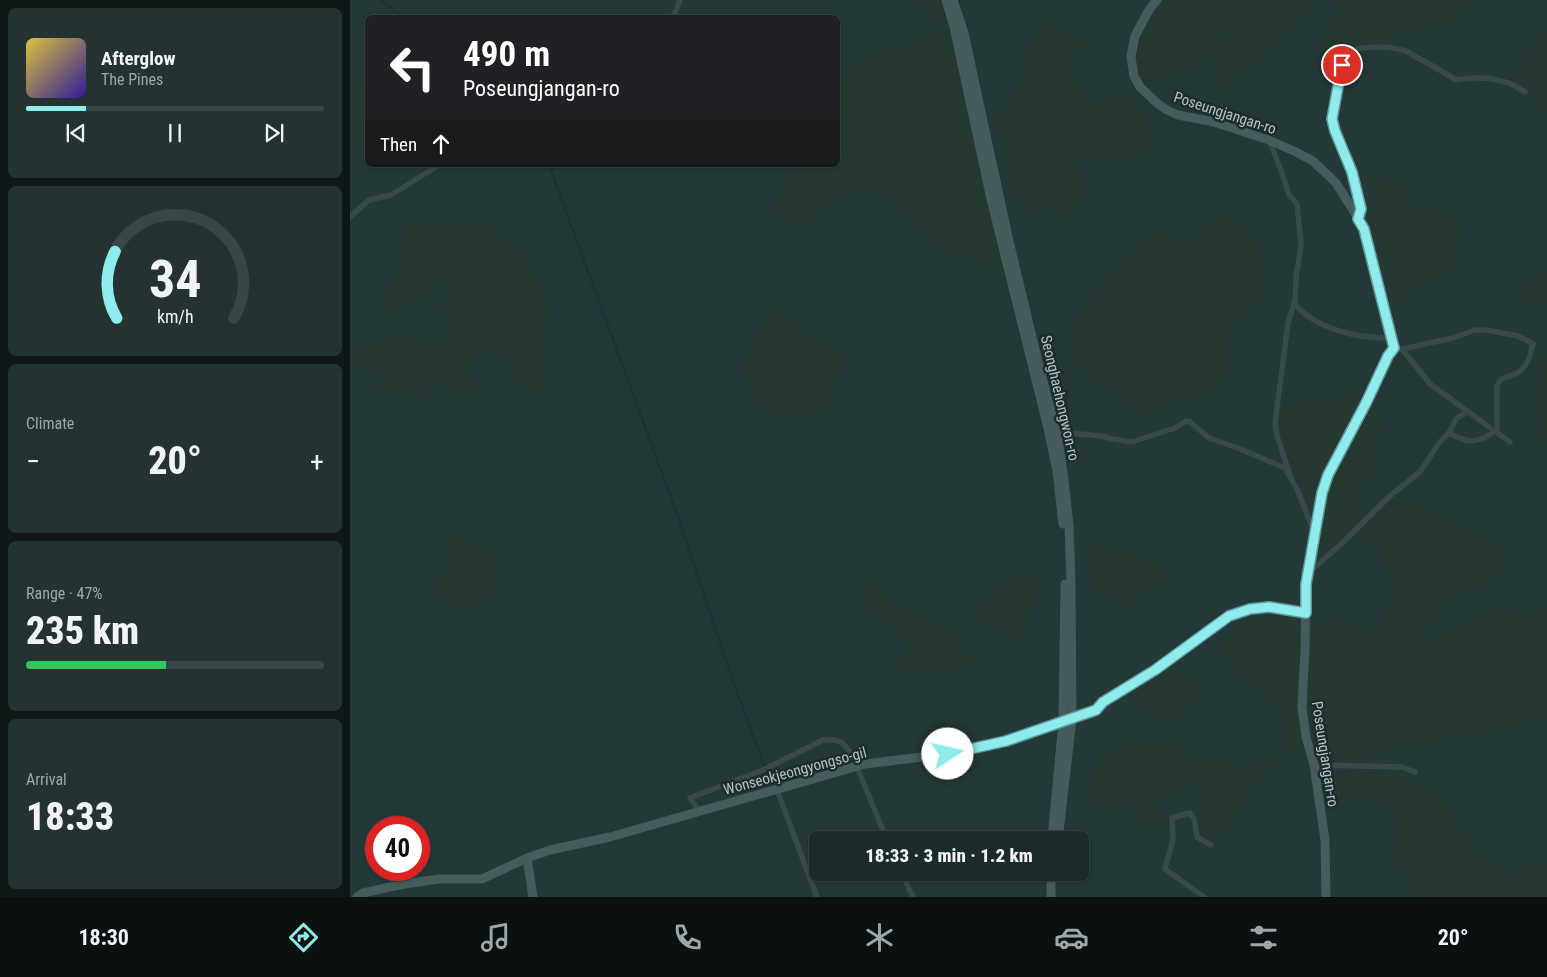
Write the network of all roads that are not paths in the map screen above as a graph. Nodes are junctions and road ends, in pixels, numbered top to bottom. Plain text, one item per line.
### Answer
1 (680, 0) edge
2 (946, 0) edge
3 (953, 0) edge
4 (1157, 0) edge
5 (673, 15) edge
6 (1525, 92) dead end
7 (1269, 140) junction
8 (436, 167) edge
9 (350, 217) edge
10 (1358, 219) junction
11 (1294, 302) junction
12 (1392, 338) junction
13 (1398, 349) junction
14 (1468, 411) junction
15 (1495, 431) junction
16 (1060, 432) dead end
17 (1449, 433) junction
18 (1510, 442) dead end
19 (1290, 475) junction
20 (1315, 530) junction
21 (1308, 573) junction
22 (1306, 613) junction
23 (1072, 719) junction
24 (1062, 721) junction
25 (861, 766) junction
26 (1314, 766) junction
27 (1415, 772) dead end
28 (777, 790) junction
29 (700, 812) junction
30 (884, 831) edge
31 (1053, 831) edge
32 (1059, 831) edge
33 (1211, 845) dead end
34 (527, 858) junction
35 (905, 881) edge
36 (1051, 881) edge
37 (1056, 881) edge
38 (357, 897) edge
39 (532, 897) edge
40 (817, 897) edge
41 (913, 897) edge
42 (1051, 897) edge
43 (1056, 897) edge
44 (1204, 897) edge
45 (1326, 897) edge

1 - 5 street
2 - 24 street, Seonghaehongwon-ro
3 - 23 street, Seonghaehongwon-ro
4 - 7 street, Poseungjangan-ro
6 - 10 street
7 - 10 street, Poseungjangan-ro
7 - 11 street
8 - 9 street
10 - 12 street, Poseungjangan-ro
11 - 12 street
11 - 19 street
12 - 13 street, Poseungjangan-ro
13 - 14 street
13 - 15 street
13 - 20 street, Poseungjangan-ro
14 - 15 street
14 - 17 street
15 - 17 street
15 - 18 street
16 - 19 street
17 - 21 street
19 - 20 street
20 - 21 street, Poseungjangan-ro
21 - 22 street, Poseungjangan-ro
22 - 23 street, Wonseokjeongyongso-gil
22 - 26 street, Poseungjangan-ro
23 - 24 street, Wonseokjeongyongso-gil
23 - 32 street, Seonghaehongwon-ro
24 - 25 street, Wonseokjeongyongso-gil
24 - 31 street, Seonghaehongwon-ro
25 - 28 street, Wonseokjeongyongso-gil
25 - 29 street
25 - 30 street
26 - 27 street
26 - 45 street, Poseungjangan-ro
28 - 29 street, Wonseokjeongyongso-gil
28 - 40 street
29 - 34 street, Wonseokjeongyongso-gil
33 - 44 street
34 - 38 street, Wonseokjeongyongso-gil
34 - 39 street
35 - 41 street
36 - 42 street
37 - 43 street

